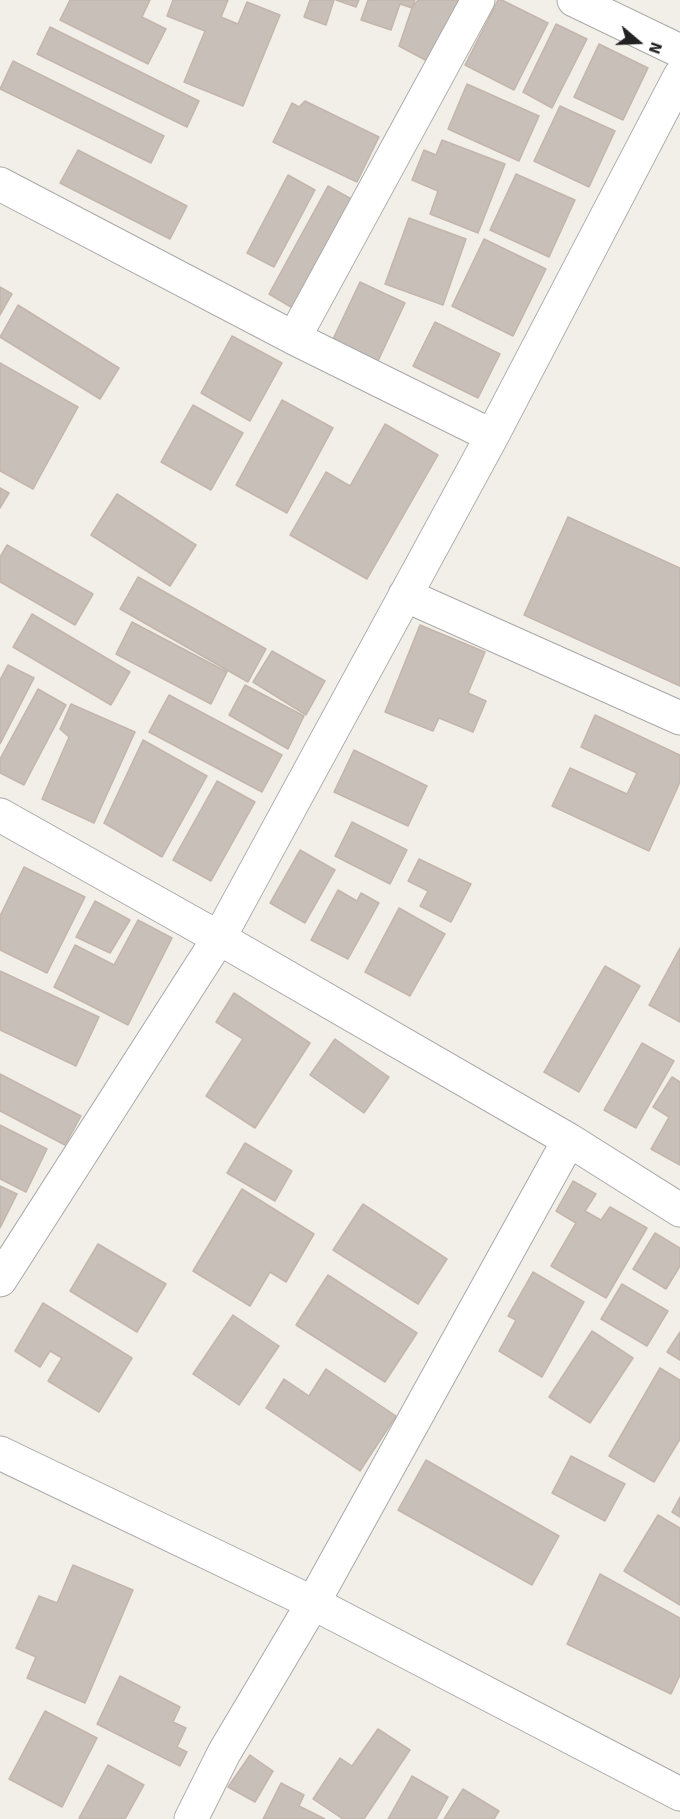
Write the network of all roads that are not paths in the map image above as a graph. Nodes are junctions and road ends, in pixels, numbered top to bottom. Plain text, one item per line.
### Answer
1 (478, 0) edge
2 (574, 0) edge
3 (680, 51) edge
4 (680, 76) edge
5 (0, 184) edge
6 (294, 338) junction
7 (492, 435) junction
8 (405, 595) junction
9 (680, 718) edge
10 (0, 815) edge
11 (219, 938) junction
12 (569, 1140) junction
13 (680, 1210) edge
14 (0, 1280) edge
15 (0, 1453) edge
16 (313, 1603) junction
17 (680, 1794) edge
18 (191, 1819) edge

1 - 6 street
2 - 3 street
4 - 7 street
5 - 6 street
6 - 7 street
7 - 8 street
8 - 9 street
8 - 11 street
10 - 11 street
11 - 12 street
11 - 14 street
12 - 13 street
12 - 16 street
15 - 16 street
16 - 17 street
16 - 18 street

